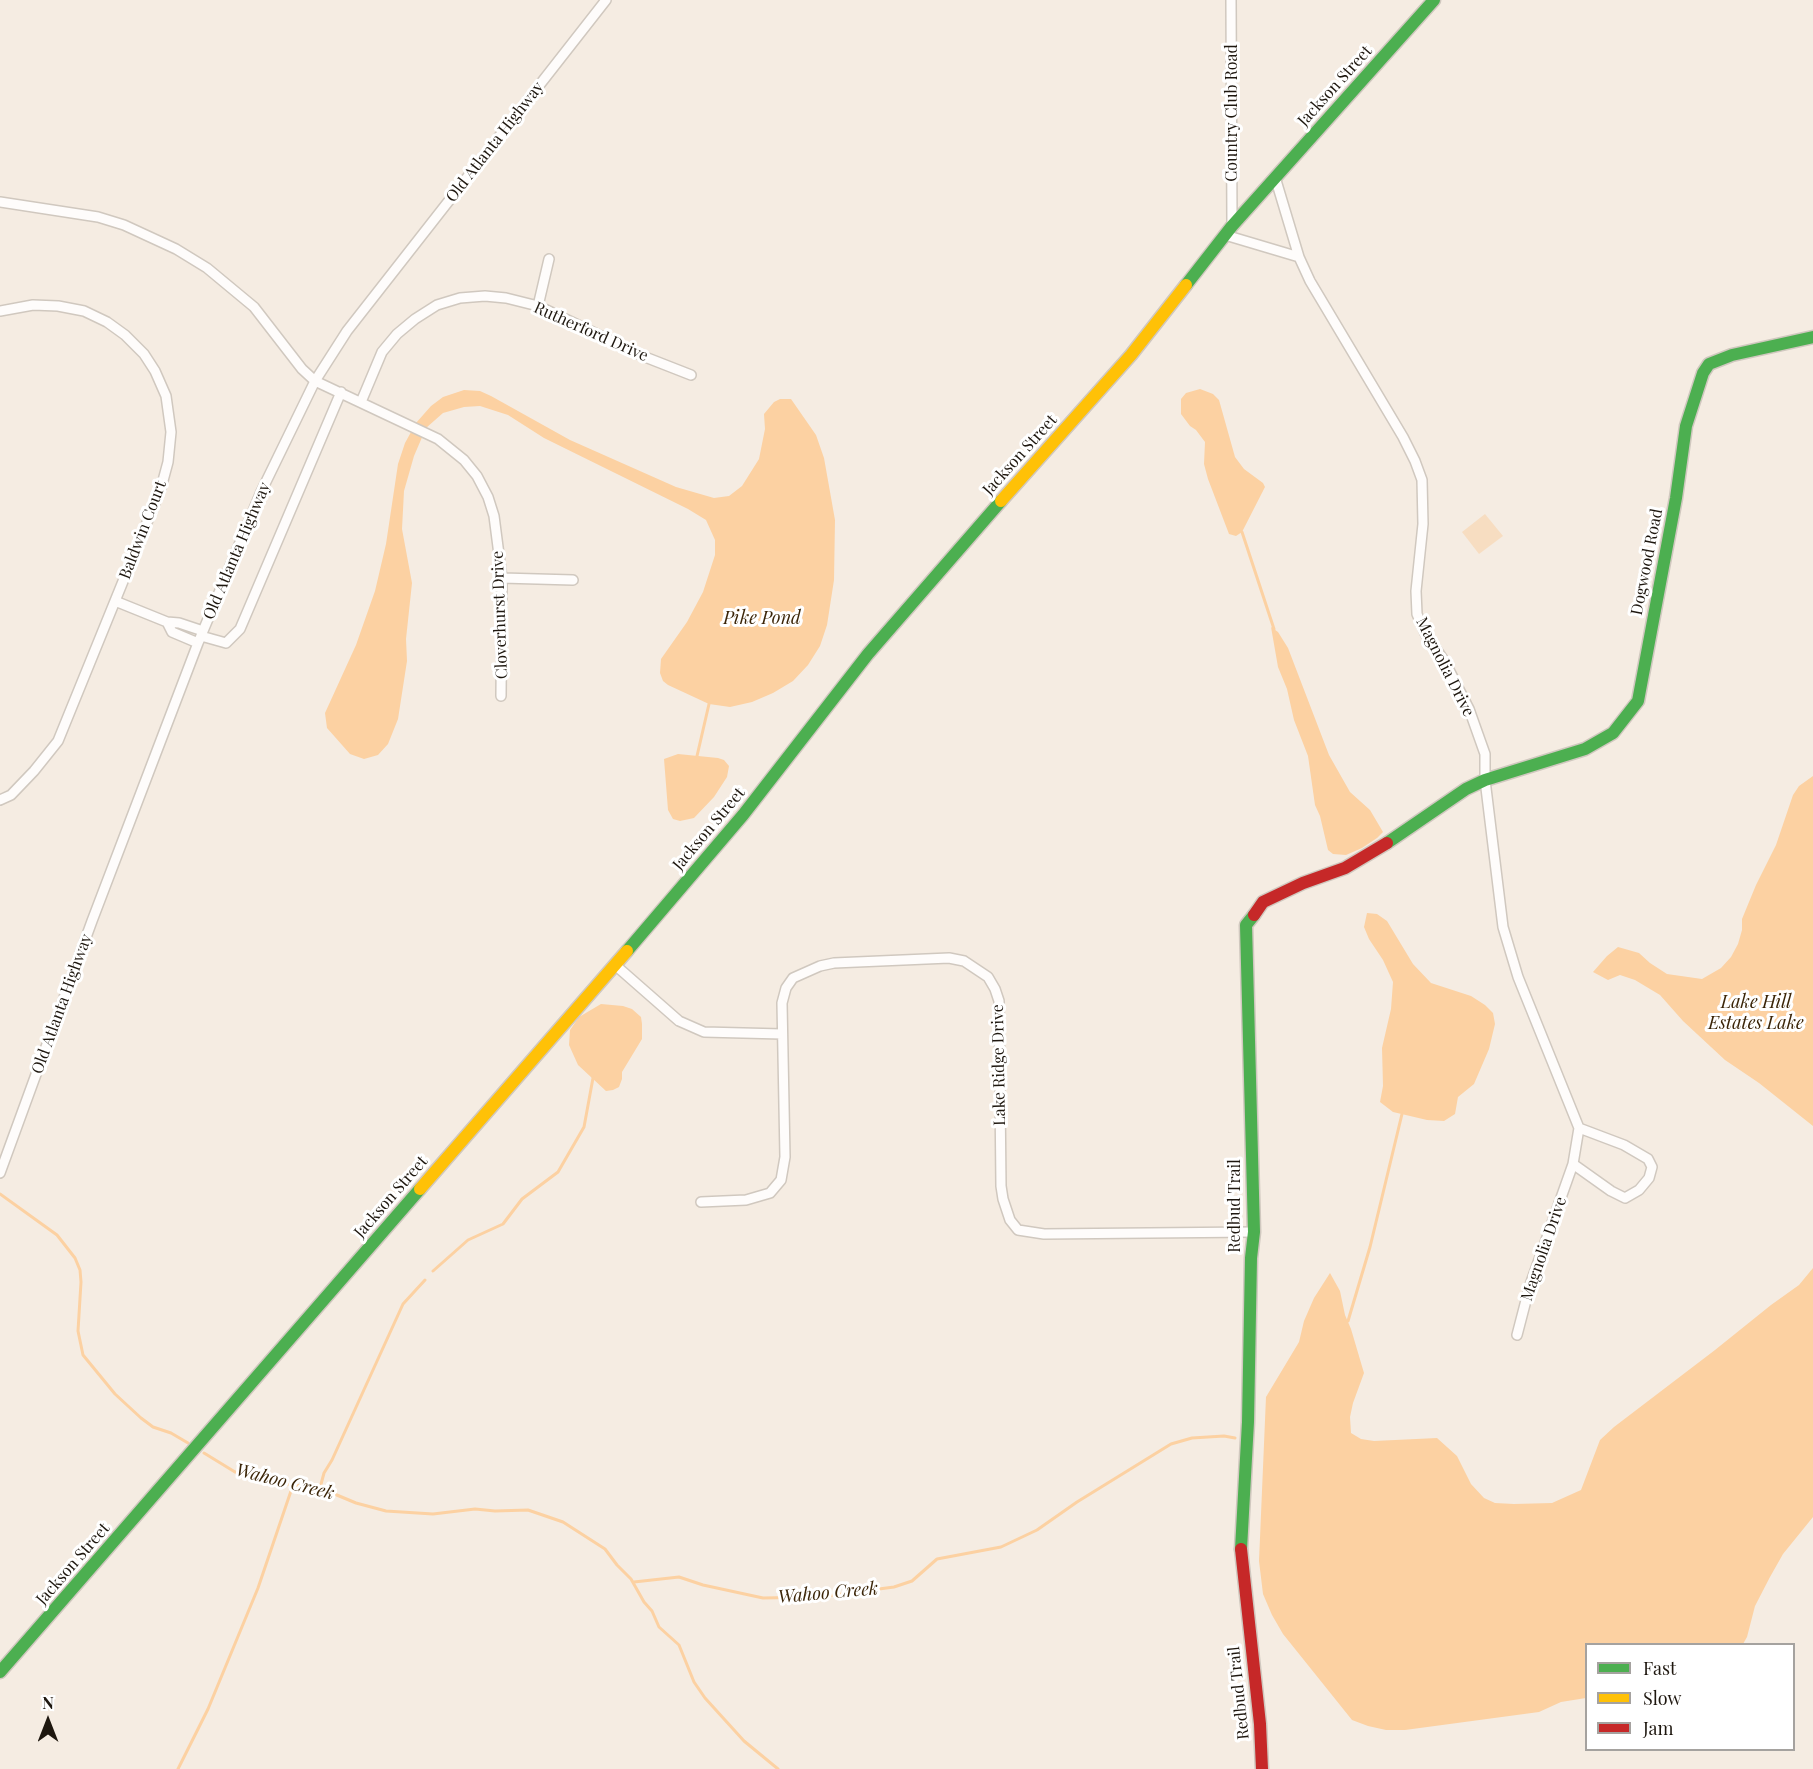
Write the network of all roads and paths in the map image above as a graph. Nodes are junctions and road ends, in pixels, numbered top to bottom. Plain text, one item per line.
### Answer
1 (606, 0) edge
2 (1232, 0) edge
3 (1434, 0) edge
4 (1275, 177) junction
5 (0, 202) edge
6 (1229, 231) junction
7 (1299, 258) junction
8 (549, 259) dead end
9 (537, 306) junction
10 (0, 311) edge
11 (1813, 337) edge
12 (691, 375) dead end
13 (315, 381) junction
14 (340, 392) junction
15 (361, 402) junction
16 (502, 578) junction
17 (573, 580) dead end
18 (115, 601) junction
19 (201, 637) junction
20 (501, 696) dead end
21 (1485, 780) junction
22 (0, 800) edge
23 (614, 964) junction
24 (782, 1034) junction
25 (1579, 1128) junction
26 (1573, 1164) junction
27 (0, 1173) edge
28 (701, 1202) dead end
29 (1254, 1232) junction
30 (1517, 1335) dead end
31 (0, 1672) edge
32 (1262, 1769) edge

1 - 13 street, Old Atlanta Highway
2 - 6 street, Country Club Road
3 - 4 main road, Jackson Street
4 - 6 main road, Jackson Street
4 - 7 street, Magnolia Drive
5 - 13 street
6 - 7 street
6 - 23 main road, Jackson Street
7 - 21 street, Magnolia Drive
8 - 9 street
9 - 12 street, Rutherford Drive
9 - 15 street, Rutherford Drive
10 - 18 street, Baldwin Court
11 - 21 main road, Dogwood Road
13 - 14 street, Cloverhurst Drive
13 - 19 street, Old Atlanta Highway
14 - 15 street, Cloverhurst Drive
14 - 19 street
15 - 16 street, Cloverhurst Drive
16 - 17 street
16 - 20 street, Cloverhurst Drive
18 - 19 street
18 - 22 street, Baldwin Court
19 - 27 street, Old Atlanta Highway
21 - 25 street, Magnolia Drive
21 - 29 main road, Redbud Trail
23 - 24 street
23 - 31 main road, Jackson Street
24 - 28 street, Lake Ridge Drive
24 - 29 street, Lake Ridge Drive
25 - 26 street, Magnolia Drive
25 - 26 street
26 - 30 street, Magnolia Drive
29 - 32 main road, Redbud Trail

